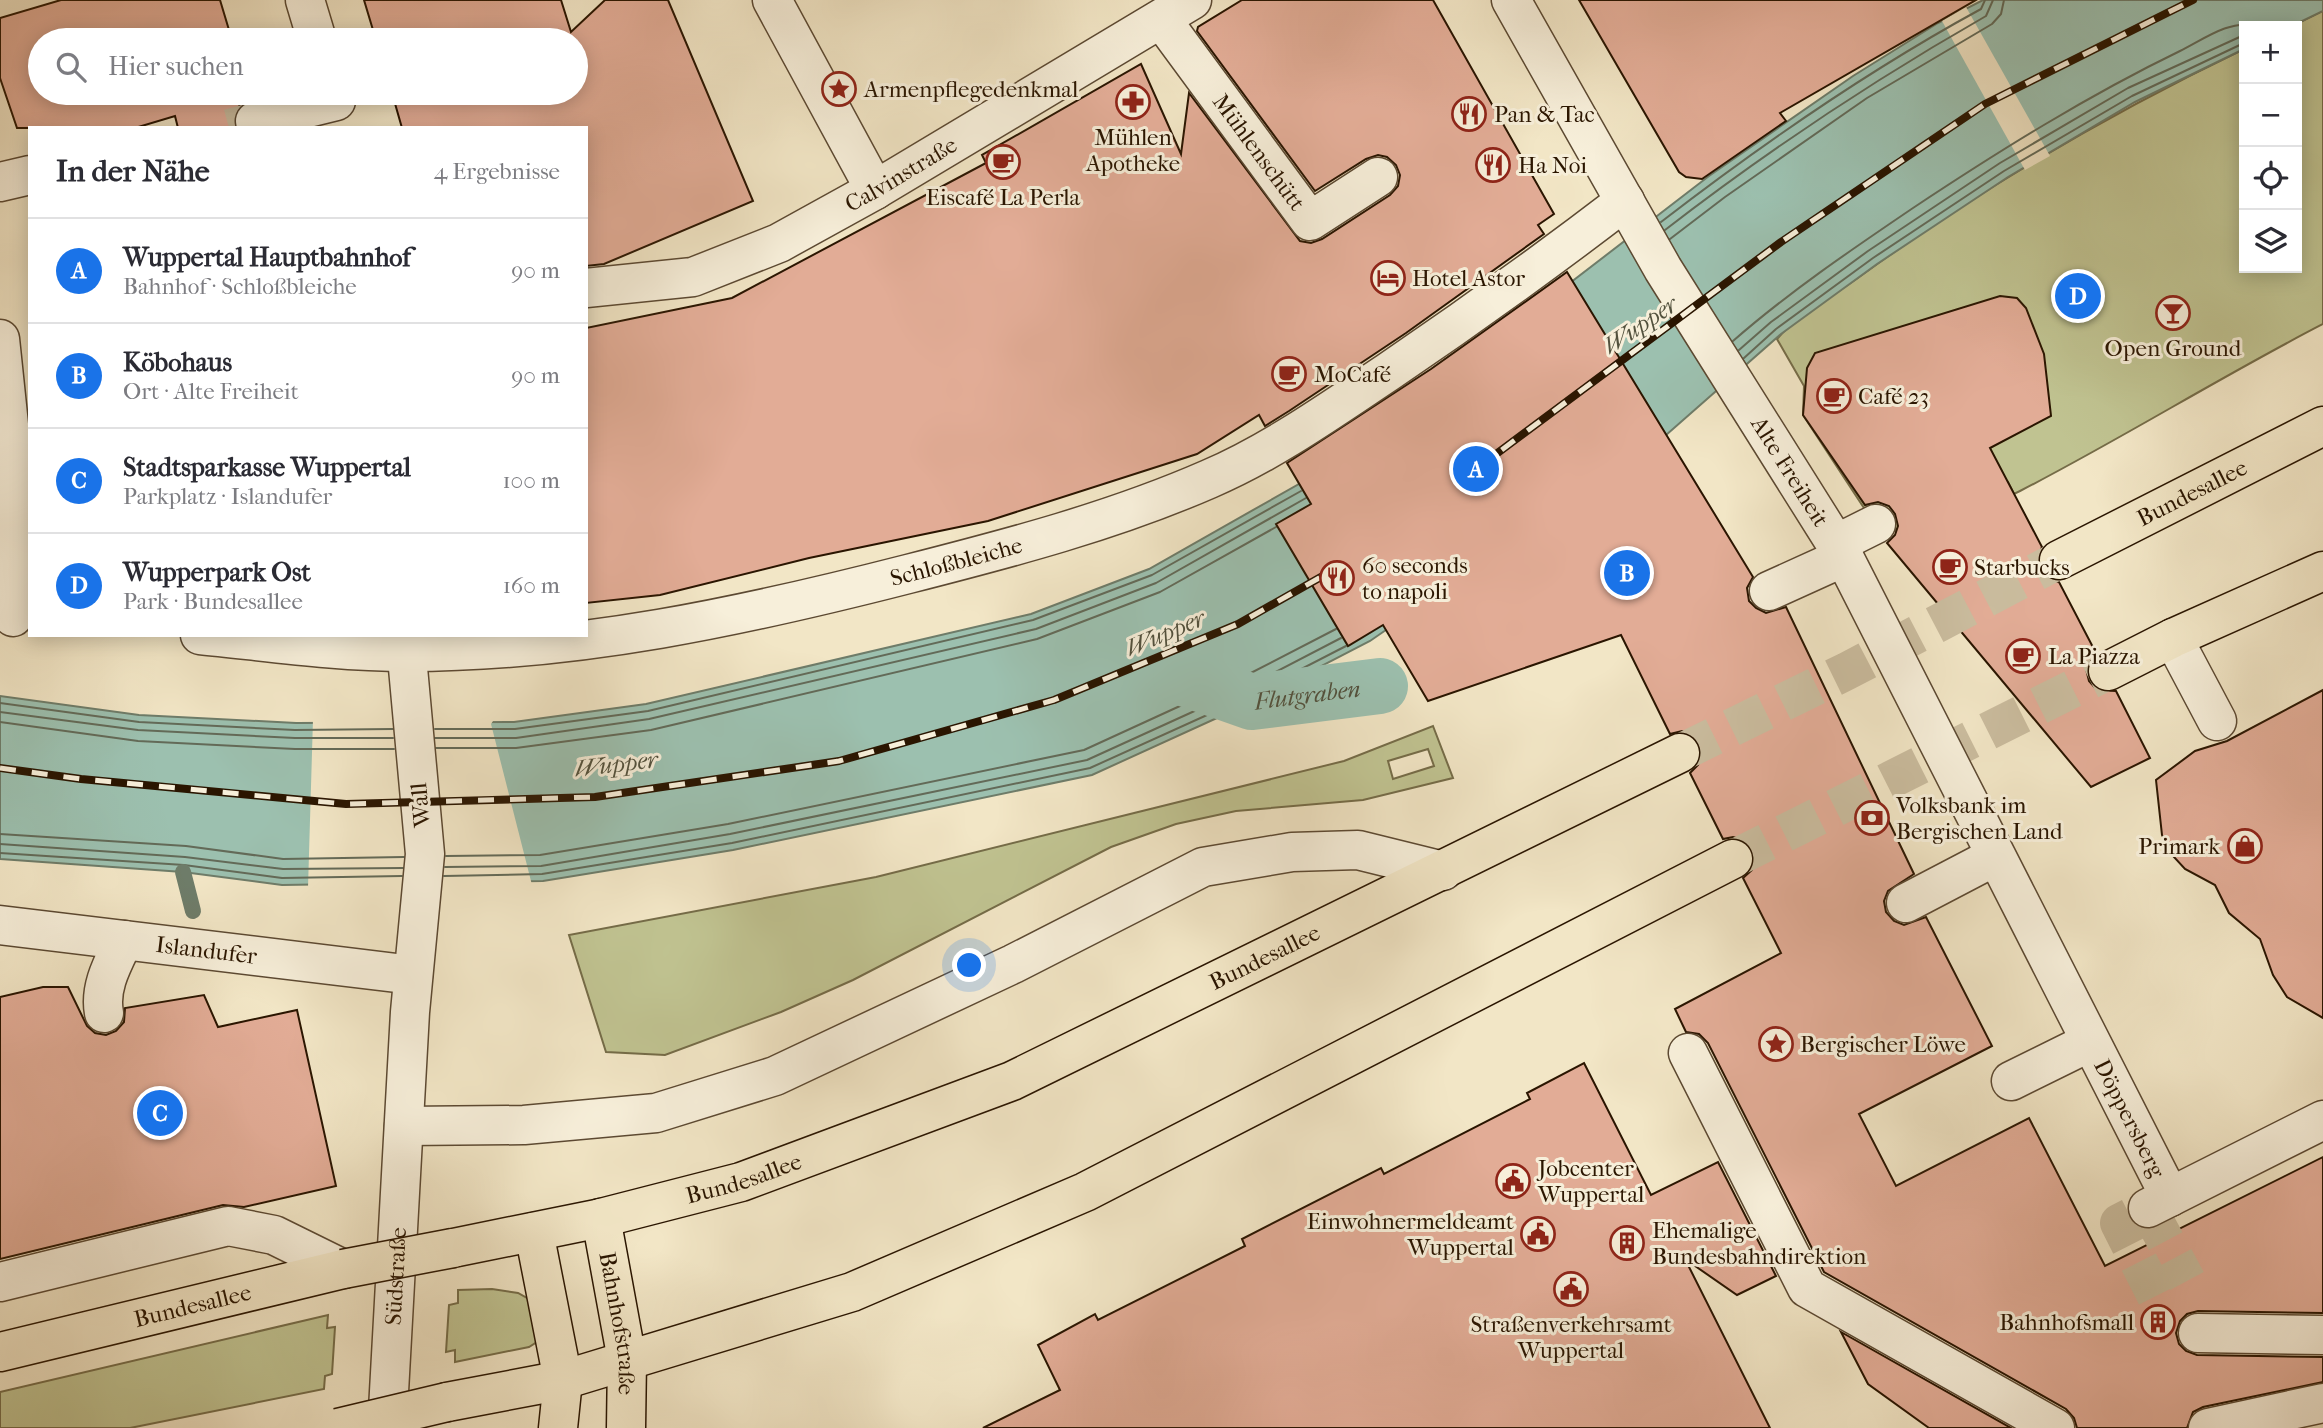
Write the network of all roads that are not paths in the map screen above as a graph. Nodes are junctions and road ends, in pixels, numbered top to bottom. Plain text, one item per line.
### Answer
1 (305, 0) edge
2 (772, 0) edge
3 (1511, 0) edge
4 (1177, 10) edge
5 (313, 28) edge
6 (338, 107) edge
7 (255, 121) dead end
8 (28, 175) edge
9 (1378, 177) dead end
10 (0, 182) edge
11 (875, 190) junction
12 (1629, 208) junction
13 (588, 288) edge
14 (0, 339) edge
15 (2323, 426) edge
16 (22, 457) edge
17 (1876, 524) dead end
18 (1840, 551) junction
19 (2059, 561) tunnel mouth
20 (2323, 571) edge
21 (1769, 591) dead end
22 (14, 617) edge
23 (220, 637) edge
24 (2173, 638) junction
25 (407, 656) edge
26 (2108, 671) tunnel mouth
27 (2217, 721) dead end
28 (1680, 753) tunnel mouth
29 (1994, 857) junction
30 (1733, 859) tunnel mouth
31 (1443, 872) junction
32 (1906, 903) dead end
33 (0, 925) edge
34 (124, 940) junction
35 (2045, 955) joint
36 (413, 975) junction
37 (104, 1013) dead end
38 (2090, 1042) junction
39 (1688, 1053) dead end
40 (2011, 1082) dead end
41 (2323, 1120) edge
42 (404, 1126) junction
43 (601, 1217) junction
44 (534, 1232) junction
45 (342, 1269) junction
46 (1, 1276) edge
47 (2198, 1333) dead end
48 (2323, 1335) edge
49 (0, 1352) edge
50 (627, 1360) junction
51 (562, 1380) junction
52 (2323, 1403) edge
53 (337, 1428) edge
54 (387, 1428) edge
55 (558, 1428) edge
56 (626, 1428) edge
57 (2055, 1428) edge
58 (2208, 1428) edge

1 - 5 street
2 - 11 street
3 - 12 street, Alte Freiheit
4 - 9 street, Mühlenschütt
4 - 11 street, Calvinstraße
6 - 7 street
8 - 10 street
11 - 13 street, Calvinstraße
12 - 18 street, Alte Freiheit
12 - 25 street, Schloßbleiche
14 - 16 street
15 - 19 main road, Bundesallee
16 - 22 street
17 - 18 street
18 - 21 street
18 - 29 street, Alte Freiheit
20 - 24 main road
23 - 25 street, Schloßbleiche
24 - 26 main road
24 - 27 street
25 - 36 street, Wall
28 - 31 main road, Bundesallee
29 - 32 street
29 - 35 street, Alte Freiheit
30 - 50 main road
31 - 42 street
31 - 43 main road, Bundesallee
33 - 34 street, Islandufer
34 - 36 street, Islandufer
34 - 37 street
35 - 38 street, Döppersberg
36 - 42 street
38 - 40 street, Döppersberg
38 - 41 street, Döppersberg
39 - 57 street
42 - 54 street, Südstraße
43 - 44 main road, Bundesallee
43 - 50 main road, Bahnhofstraße
44 - 45 main road, Bundesallee, bridge
44 - 51 main road
45 - 46 street
45 - 49 main road, Bundesallee
47 - 48 street
50 - 51 main road
50 - 56 main road, Bahnhofstraße
51 - 53 main road, bridge
51 - 55 main road
52 - 58 street

